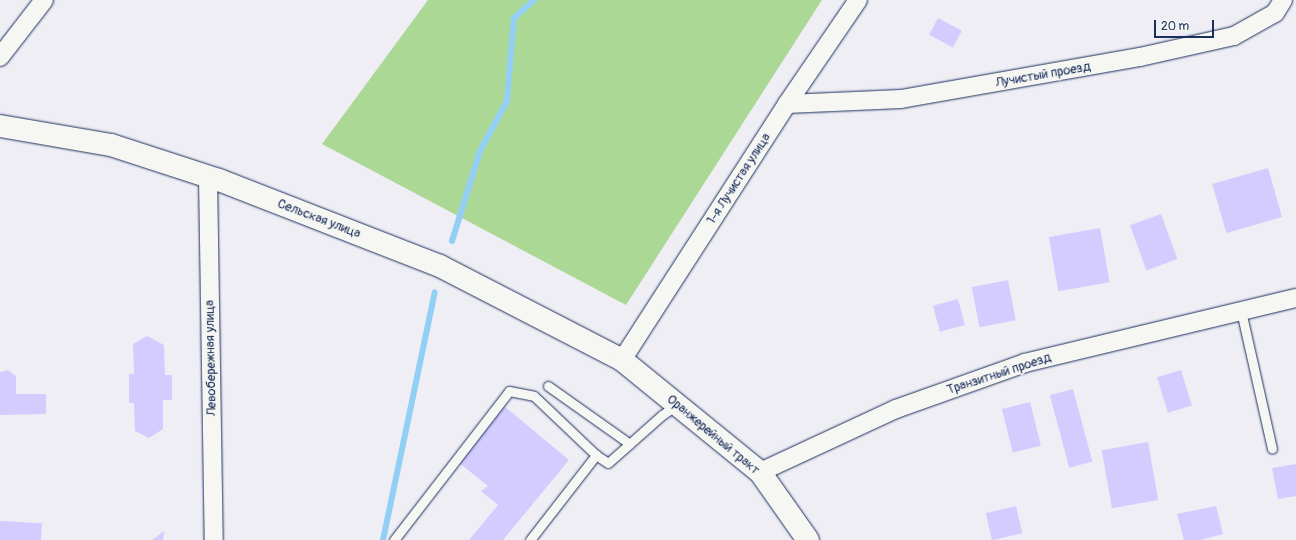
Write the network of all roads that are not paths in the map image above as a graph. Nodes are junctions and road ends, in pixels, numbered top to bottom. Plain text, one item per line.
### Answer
1 (44, 0) edge
2 (858, 0) edge
3 (1283, 0) edge
4 (0, 57) edge
5 (787, 104) junction
6 (0, 126) edge
7 (208, 177) junction
8 (1296, 298) edge
9 (1241, 311) junction
10 (622, 360) junction
11 (548, 386) dead end
12 (677, 405) junction
13 (630, 444) junction
14 (1272, 449) dead end
15 (596, 455) junction
16 (760, 472) junction
17 (214, 540) edge
18 (394, 540) edge
19 (530, 540) edge
20 (808, 540) edge

1 - 4 street
2 - 5 street, 1-я Лучистая улица
3 - 5 street, Лучистый проезд
5 - 10 street, 1-я Лучистая улица
6 - 7 street, Сельская улица
7 - 10 street, Сельская улица
7 - 17 street, Левобережная улица
8 - 9 street, Транзитный проезд
9 - 14 lane
9 - 16 street, Транзитный проезд
10 - 12 street, Оранжерейный тракт
11 - 13 lane
12 - 13 lane
12 - 16 street, Оранжерейный тракт
13 - 15 lane
15 - 18 lane
15 - 19 lane
16 - 20 street, Оранжерейный тракт

